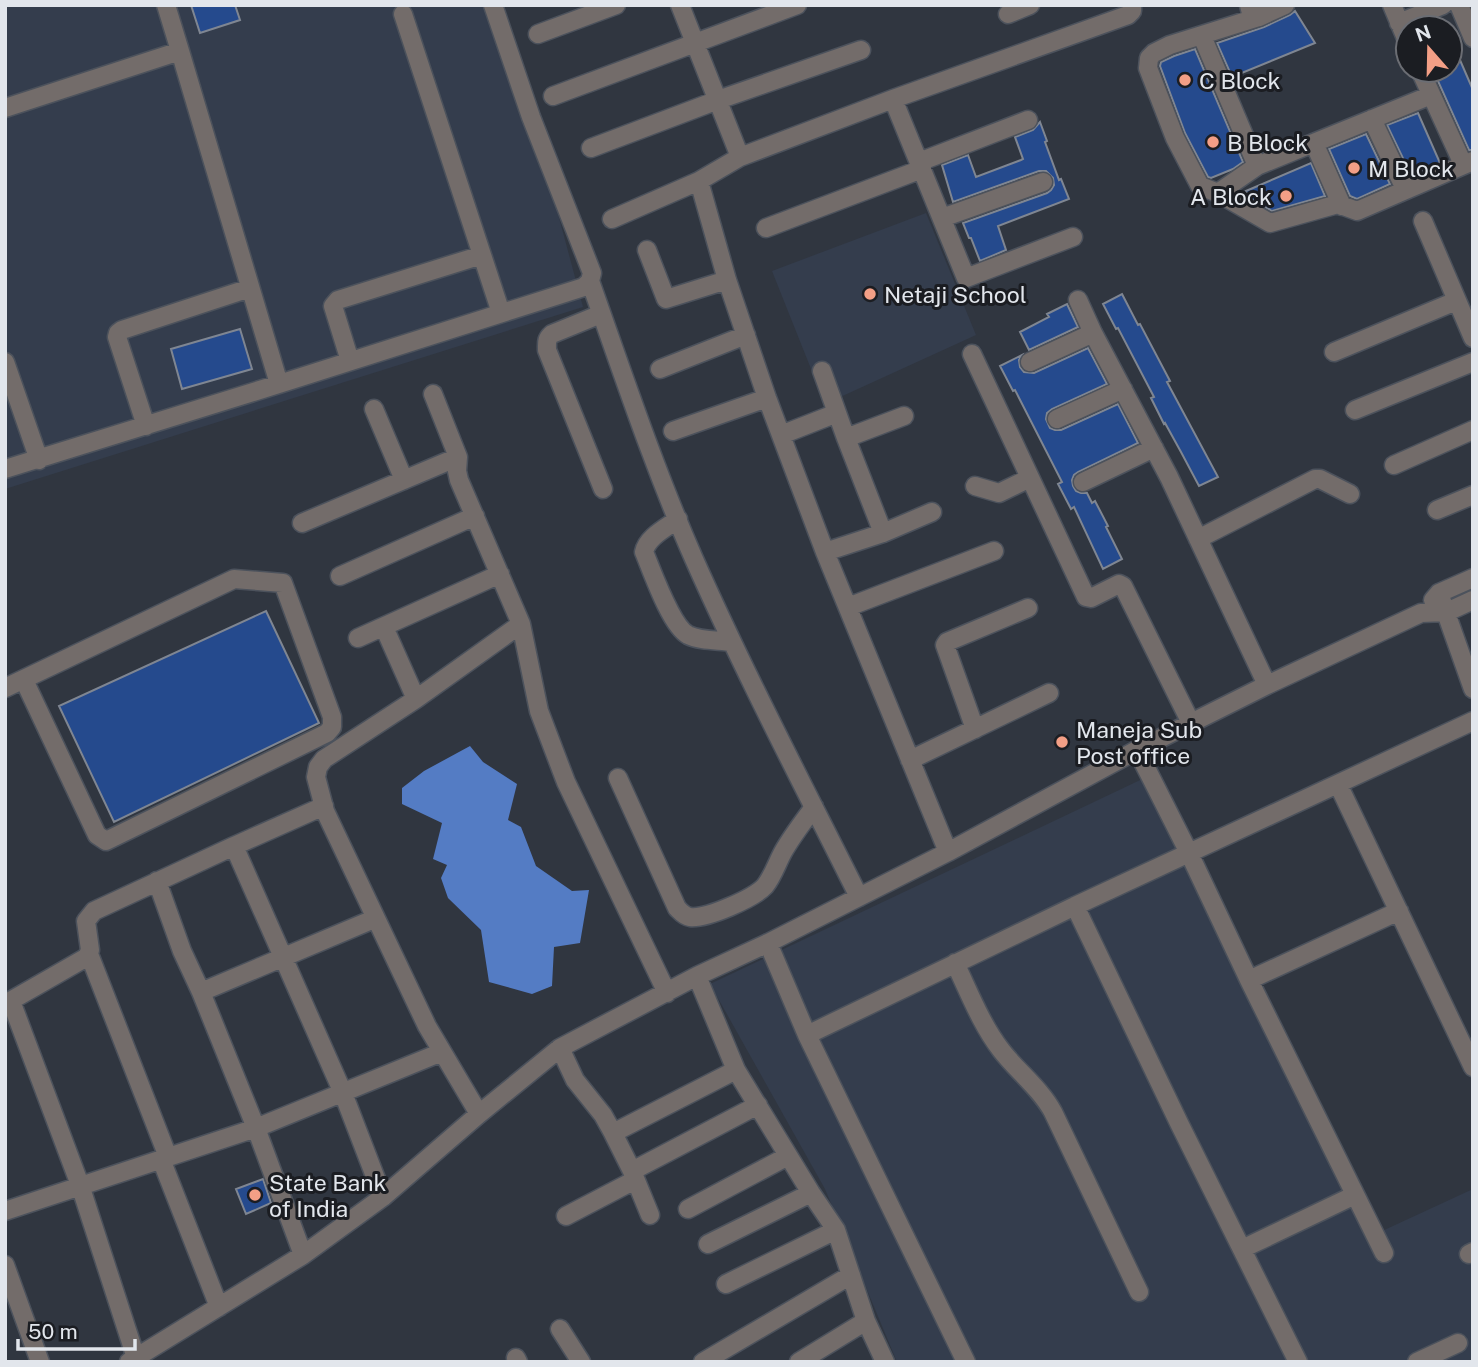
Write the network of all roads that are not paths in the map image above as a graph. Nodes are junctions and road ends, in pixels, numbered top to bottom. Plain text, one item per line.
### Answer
1 (166, 5) edge
2 (493, 5) edge
3 (616, 5) edge
4 (680, 5) edge
5 (797, 5) edge
6 (1030, 5) edge
7 (1132, 5) edge
8 (1284, 5) edge
9 (1443, 5) edge
10 (1459, 5) edge
11 (1254, 11) edge
12 (403, 14) dead end
13 (1008, 14) dead end
14 (1421, 14) edge
15 (538, 34) dead end
16 (1202, 36) junction
17 (1473, 38) edge
18 (695, 43) junction
19 (861, 50) dead end
20 (180, 51) junction
21 (1427, 84) edge
22 (553, 96) dead end
23 (1424, 98) dead end
24 (893, 99) junction
25 (718, 100) junction
26 (5, 108) edge
27 (1372, 119) junction
28 (1028, 120) dead end
29 (1314, 143) junction
30 (591, 148) dead end
31 (740, 157) junction
32 (1468, 162) edge
33 (920, 165) junction
34 (1256, 166) junction
35 (699, 181) junction
36 (1043, 182) dead end
37 (1405, 190) junction
38 (1218, 193) junction
39 (1342, 206) junction
40 (942, 218) junction
41 (612, 219) dead end
42 (1423, 221) dead end
43 (766, 228) dead end
44 (1073, 237) dead end
45 (647, 250) dead end
46 (482, 255) junction
47 (727, 280) junction
48 (590, 281) junction
49 (250, 288) junction
50 (1078, 300) dead end
51 (1456, 301) junction
52 (501, 313) junction
53 (601, 314) junction
54 (1093, 332) junction
55 (746, 335) junction
56 (1473, 338) edge
57 (1334, 352) dead end
58 (972, 354) dead end
59 (350, 361) junction
60 (5, 362) edge
61 (1030, 362) dead end
62 (1473, 362) edge
63 (660, 369) dead end
64 (822, 371) dead end
65 (279, 384) junction
66 (1123, 389) junction
67 (433, 394) dead end
68 (767, 398) junction
69 (373, 409) dead end
70 (1355, 410) dead end
71 (837, 413) junction
72 (904, 415) dead end
73 (1057, 419) dead end
74 (146, 426) junction
75 (1473, 430) edge
76 (673, 431) dead end
77 (781, 435) junction
78 (846, 438) junction
79 (1154, 448) junction
80 (458, 457) junction
81 (39, 460) junction
82 (1394, 465) dead end
83 (5, 469) edge
84 (1030, 478) junction
85 (404, 480) junction
86 (1083, 482) dead end
87 (975, 486) dead end
88 (603, 489) dead end
89 (1350, 494) dead end
90 (1473, 495) edge
91 (1437, 510) dead end
92 (932, 512) dead end
93 (475, 516) junction
94 (678, 519) junction
95 (302, 523) dead end
96 (883, 533) junction
97 (1198, 540) junction
98 (994, 551) dead end
99 (825, 552) junction
100 (500, 574) junction
101 (340, 576) dead end
102 (1473, 578) edge
103 (1439, 593) junction
104 (1473, 600) edge
105 (848, 607) junction
106 (1028, 608) dead end
107 (1447, 612) junction
108 (1421, 613) junction
109 (521, 624) junction
110 (388, 636) dead end
111 (358, 638) dead end
112 (732, 642) junction
113 (24, 680) junction
114 (1267, 685) junction
115 (5, 688) edge
116 (1473, 689) edge
117 (1049, 693) dead end
118 (416, 699) junction
119 (1473, 721) edge
120 (1191, 723) junction
121 (975, 729) junction
122 (1137, 750) junction
123 (910, 760) junction
124 (618, 778) dead end
125 (1338, 784) junction
126 (324, 806) junction
127 (814, 807) junction
128 (234, 846) junction
129 (948, 852) junction
130 (1189, 853) junction
131 (157, 881) junction
132 (859, 897) junction
133 (1075, 906) junction
134 (1399, 911) junction
135 (374, 919) junction
136 (768, 943) junction
137 (89, 954) junction
138 (283, 958) junction
139 (955, 963) junction
140 (697, 976) junction
141 (1249, 980) junction
142 (201, 992) junction
143 (667, 993) junction
144 (8, 1003) edge
145 (807, 1035) junction
146 (560, 1048) junction
147 (442, 1052) junction
148 (1473, 1066) edge
149 (736, 1070) junction
150 (343, 1093) junction
151 (758, 1105) junction
152 (479, 1114) junction
153 (256, 1128) junction
154 (612, 1133) junction
155 (788, 1156) junction
156 (165, 1158) junction
157 (633, 1175) junction
158 (80, 1185) junction
159 (811, 1193) junction
160 (1355, 1195) junction
161 (383, 1196) junction
162 (688, 1209) dead end
163 (5, 1211) edge
164 (650, 1215) dead end
165 (566, 1216) dead end
166 (836, 1230) junction
167 (708, 1244) dead end
168 (1242, 1249) junction
169 (1384, 1253) dead end
170 (303, 1255) junction
171 (5, 1265) edge
172 (851, 1275) junction
173 (726, 1284) dead end
174 (1139, 1292) dead end
175 (219, 1307) junction
176 (866, 1321) junction
177 (560, 1329) dead end
178 (1458, 1343) dead end
179 (133, 1360) edge
180 (40, 1362) edge
181 (581, 1362) edge
182 (703, 1362) edge
183 (799, 1362) edge
184 (886, 1362) edge
185 (966, 1362) edge
186 (1298, 1362) edge
187 (1417, 1362) edge

1 - 20 street
2 - 48 street
3 - 15 street
4 - 18 street
5 - 18 street
6 - 13 street
7 - 24 street
8 - 11 street
9 - 14 street
10 - 17 street
11 - 16 street
12 - 46 street
16 - 34 street
16 - 38 street
18 - 22 street
18 - 25 street
19 - 25 street
20 - 26 street
20 - 49 street
21 - 32 street
23 - 27 street
24 - 31 street
24 - 33 street
25 - 30 street
25 - 31 street
27 - 29 street
27 - 37 street
28 - 33 street
29 - 34 street
29 - 39 street
31 - 35 street
32 - 37 street
33 - 40 street
33 - 43 street
34 - 38 street
35 - 41 street
35 - 47 street
36 - 40 street
37 - 39 street
38 - 39 street
40 - 44 street
42 - 51 street
45 - 47 street
46 - 52 street
46 - 59 street
47 - 55 street
48 - 52 street
48 - 53 street
49 - 65 street
49 - 74 street
50 - 54 street
51 - 56 street
51 - 57 street
52 - 59 street
53 - 88 street
53 - 94 street
54 - 61 street
54 - 66 street
55 - 63 street
55 - 68 street
58 - 84 street
59 - 65 street
60 - 81 street
62 - 70 street
64 - 71 street
65 - 74 street
66 - 73 street
66 - 79 street
67 - 80 street
68 - 76 street
68 - 77 street
69 - 85 street
71 - 77 street
71 - 78 street
72 - 78 street
74 - 81 street
75 - 82 street
77 - 99 street
78 - 96 street
79 - 86 street
79 - 97 street
80 - 85 street
80 - 93 street
81 - 83 street
84 - 87 street
84 - 120 street
85 - 95 street
89 - 97 street
90 - 91 street
92 - 96 street
93 - 100 street
93 - 101 street
94 - 112 street
94 - 112 street
96 - 99 street
97 - 114 street
98 - 105 street
99 - 105 street
100 - 109 street
100 - 111 street
102 - 103 street
103 - 107 street
103 - 108 street
104 - 107 street
105 - 123 street
106 - 121 street
107 - 108 street
107 - 116 street
108 - 114 street
109 - 118 street
109 - 143 street
110 - 118 street
112 - 127 street
113 - 113 street
113 - 115 street
114 - 120 street
117 - 121 street
118 - 126 street
119 - 125 street
120 - 122 street
121 - 123 street
122 - 129 street
122 - 130 street
123 - 129 street
124 - 127 street
125 - 130 street
125 - 134 street
126 - 128 street
126 - 135 street
127 - 132 street
128 - 131 street
128 - 138 street
129 - 132 street
130 - 133 street
130 - 141 street
131 - 137 street
131 - 142 street
132 - 136 street
133 - 139 street
133 - 168 street
134 - 141 street
134 - 148 street
135 - 138 street
135 - 147 street
136 - 140 street
136 - 145 street
137 - 144 street
137 - 156 street
138 - 142 street
138 - 150 street
139 - 145 street
139 - 174 street
140 - 143 street
140 - 149 street
141 - 160 street
142 - 153 street
143 - 146 street
144 - 158 street
145 - 185 street
146 - 152 street
146 - 154 street
147 - 150 street
147 - 152 street
149 - 151 street
149 - 154 street
150 - 153 street
150 - 161 street
151 - 155 street
151 - 157 street
152 - 161 street
153 - 156 street
153 - 170 street
154 - 157 street
155 - 159 street
155 - 162 street
156 - 158 street
156 - 175 street
157 - 164 street
157 - 165 street
158 - 163 street
158 - 179 street
159 - 166 street
159 - 167 street
160 - 168 street
160 - 169 street
161 - 170 street
166 - 172 street
166 - 173 street
168 - 186 street
170 - 175 street
171 - 180 street
172 - 176 street
172 - 182 street
175 - 179 street
176 - 183 street
176 - 184 street
177 - 181 street
178 - 187 street

